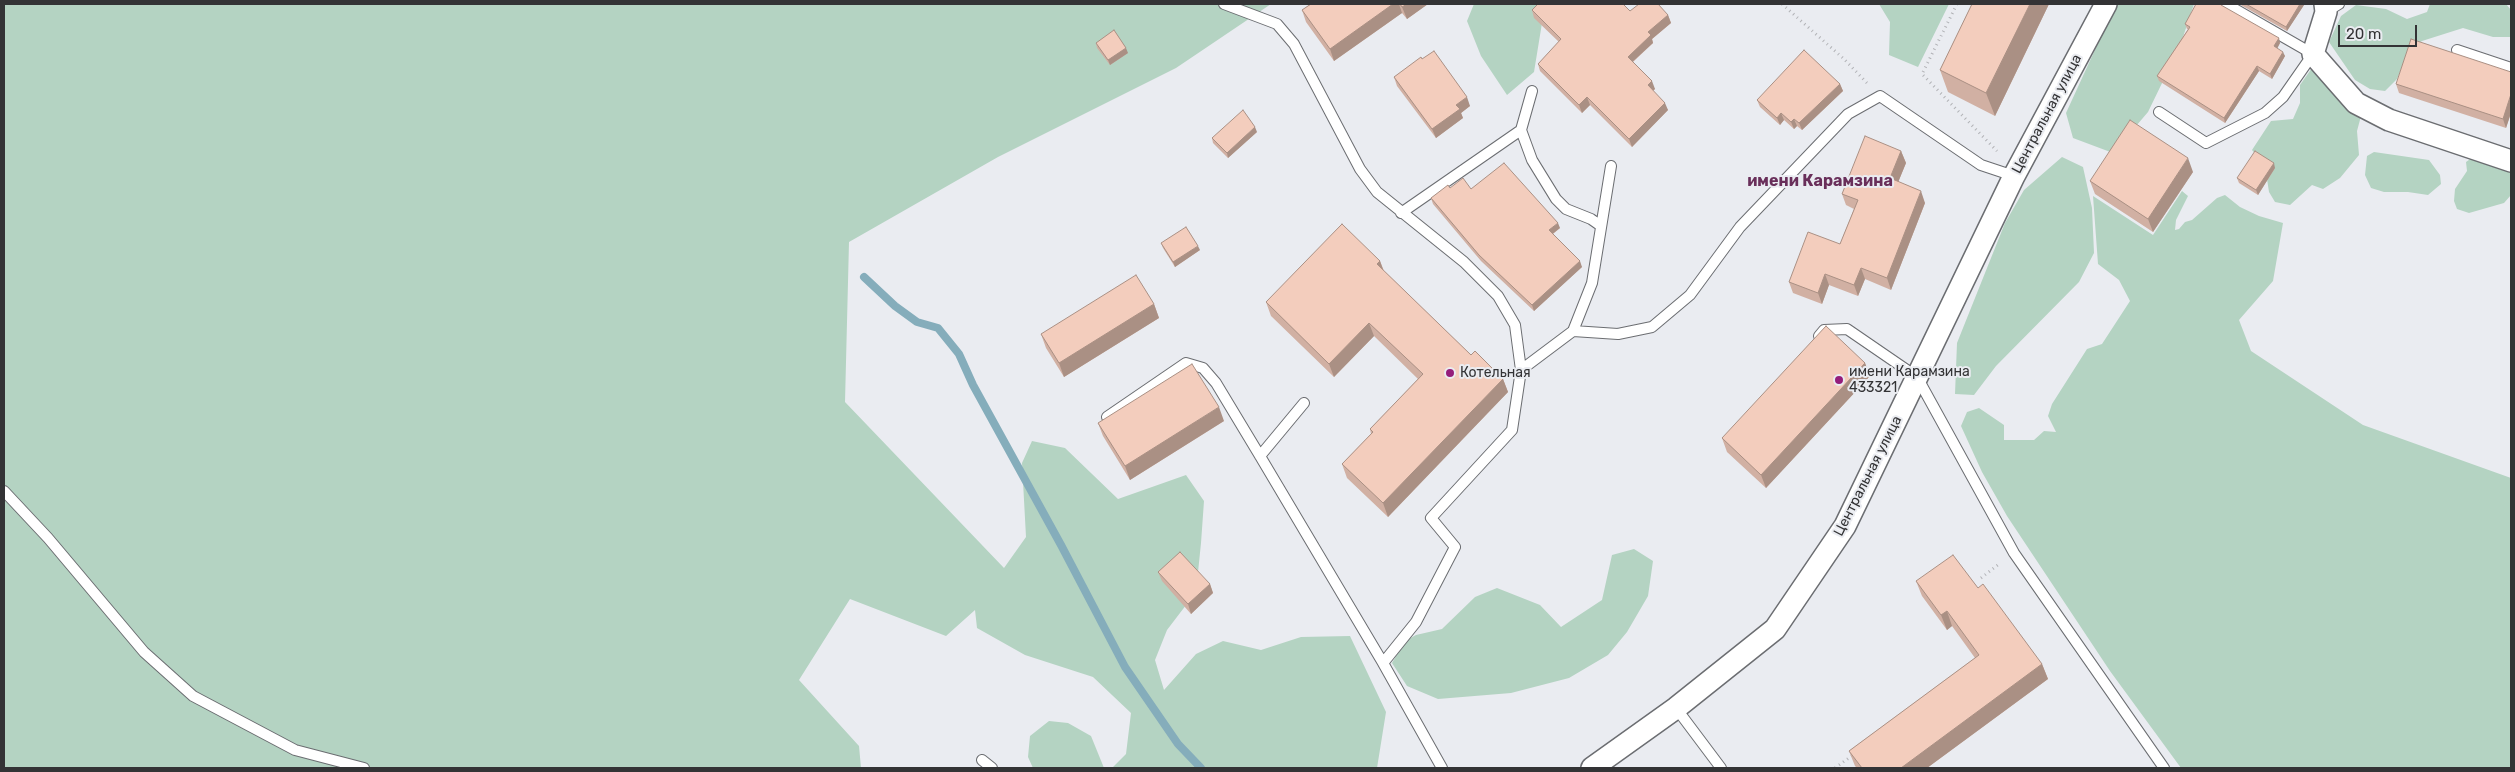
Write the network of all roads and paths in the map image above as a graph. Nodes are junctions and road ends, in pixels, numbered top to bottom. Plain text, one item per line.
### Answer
1 (1224, 4) edge
2 (1782, 4) edge
3 (1957, 4) edge
4 (2106, 4) edge
5 (2226, 4) edge
6 (2330, 7) edge
7 (2457, 50) dead end
8 (2313, 54) junction
9 (2511, 68) edge
10 (1532, 92) dead end
11 (1880, 96) junction
12 (2160, 112) dead end
13 (1521, 130) junction
14 (2003, 156) dead end
15 (2511, 161) edge
16 (1611, 166) dead end
17 (2014, 176) junction
18 (1401, 213) junction
19 (1601, 226) junction
20 (1573, 331) junction
21 (1812, 344) edge
22 (1521, 370) junction
23 (1917, 377) junction
24 (1304, 403) dead end
25 (1107, 417) edge
26 (1260, 456) junction
27 (4, 490) edge
28 (1383, 662) junction
29 (1676, 708) junction
30 (1861, 750) edge
31 (982, 760) dead end
32 (364, 768) edge
33 (992, 768) edge
34 (1442, 768) edge
35 (1592, 768) edge
36 (1721, 768) edge
37 (1836, 768) edge
38 (2164, 768) edge

1 - 18 lane
2 - 11 path
3 - 14 path
4 - 17 street, Центральная улица
5 - 8 lane
6 - 8 street
7 - 9 lane
8 - 12 lane
8 - 15 street
10 - 13 lane
11 - 17 lane
11 - 20 lane
13 - 18 lane
13 - 19 lane
16 - 19 lane
17 - 23 street, Центральная улица
18 - 22 lane
19 - 20 lane
20 - 22 lane
21 - 23 lane
22 - 28 lane
23 - 29 street, Центральная улица
23 - 38 lane
24 - 26 lane
25 - 26 lane
26 - 28 lane
27 - 32 lane
28 - 34 lane
29 - 35 street, Центральная улица
29 - 36 lane
30 - 37 path
31 - 33 lane

